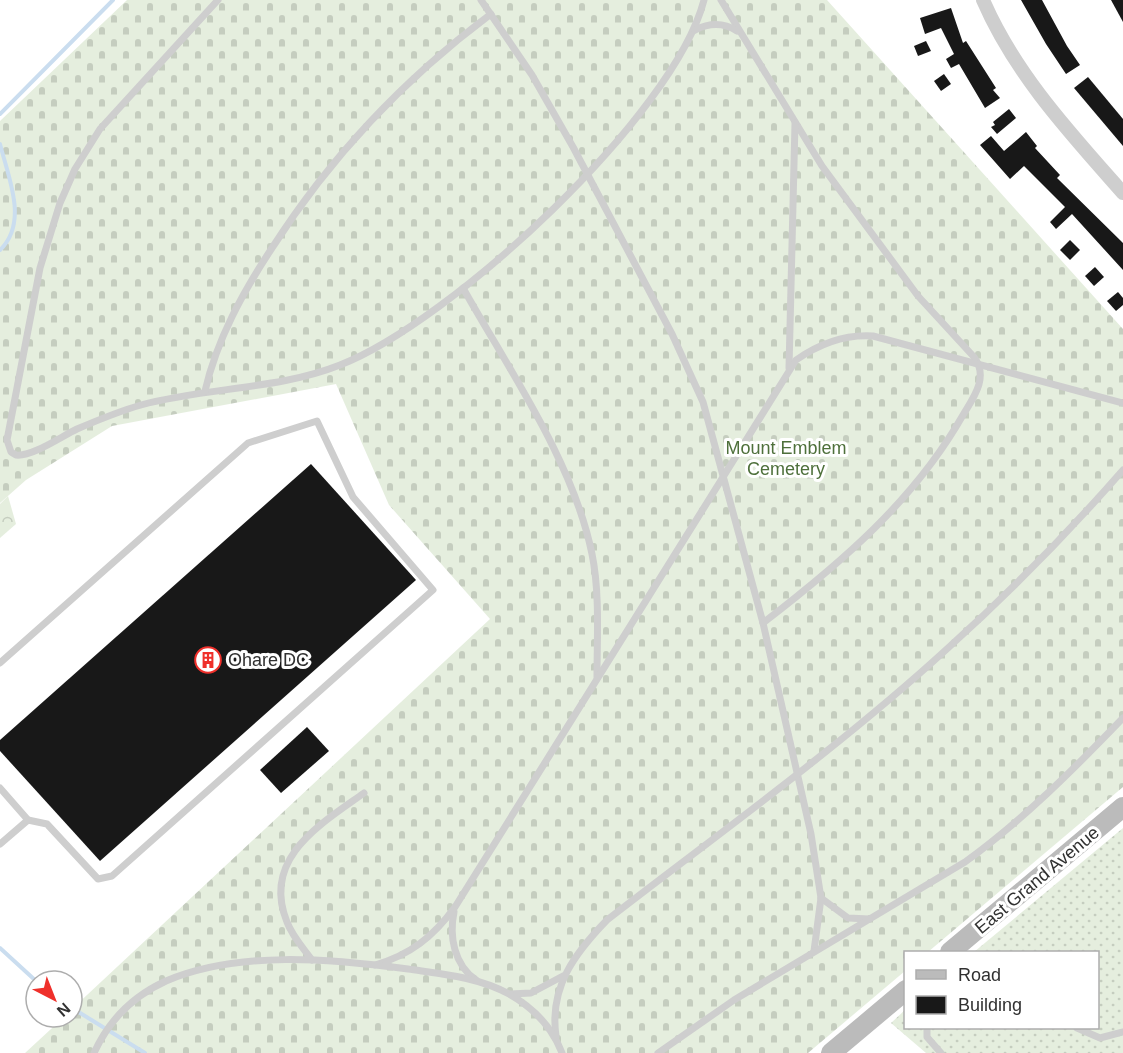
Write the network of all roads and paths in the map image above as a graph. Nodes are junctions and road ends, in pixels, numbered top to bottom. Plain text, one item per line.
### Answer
1 (218, 0) edge
2 (481, 0) edge
3 (704, 0) edge
4 (721, 0) edge
5 (983, 0) edge
6 (491, 14) junction
7 (695, 30) junction
8 (741, 34) junction
9 (795, 123) junction
10 (588, 174) junction
11 (1123, 193) edge
12 (463, 288) junction
13 (979, 363) junction
14 (789, 368) junction
15 (205, 391) junction
16 (1123, 403) edge
17 (1123, 470) edge
18 (724, 473) junction
19 (763, 623) junction
20 (0, 663) edge
21 (597, 679) junction
22 (1123, 718) edge
23 (797, 773) junction
24 (0, 788) edge
25 (364, 794) dead end
26 (1123, 807) edge
27 (28, 820) junction
28 (1, 841) edge
29 (821, 898) junction
30 (455, 907) junction
31 (871, 919) junction
32 (814, 951) junction
33 (952, 951) edge
34 (312, 960) junction
35 (375, 965) junction
36 (563, 976) junction
37 (478, 981) junction
38 (904, 992) edge
39 (510, 994) junction
40 (927, 1029) edge
41 (1079, 1029) edge
42 (1123, 1032) edge
43 (556, 1036) junction
44 (94, 1053) edge
45 (562, 1053) edge
46 (658, 1053) edge
47 (831, 1053) edge
48 (941, 1053) edge

1 - 15 lane
2 - 6 lane
3 - 7 lane
4 - 8 lane
5 - 11 street
6 - 10 lane
6 - 15 lane
7 - 8 lane
7 - 10 lane
8 - 9 lane
9 - 13 lane
9 - 14 lane
10 - 12 lane
10 - 18 lane
12 - 15 lane
12 - 21 lane
13 - 14 lane
13 - 16 lane
13 - 19 lane
14 - 18 lane
17 - 23 lane
18 - 19 lane
18 - 21 lane
19 - 23 lane
20 - 27 lane
21 - 30 lane
22 - 31 lane
23 - 29 lane
23 - 36 lane
24 - 27 lane
25 - 34 lane
26 - 33 main road, East Grand Avenue
27 - 28 lane
29 - 31 lane
29 - 32 lane
30 - 35 lane
30 - 37 lane
31 - 32 lane
32 - 46 lane
34 - 35 lane
34 - 44 lane
35 - 37 lane
36 - 39 lane
36 - 43 lane
37 - 39 lane
38 - 47 main road
39 - 43 lane
40 - 48 lane
41 - 42 lane
43 - 45 lane

